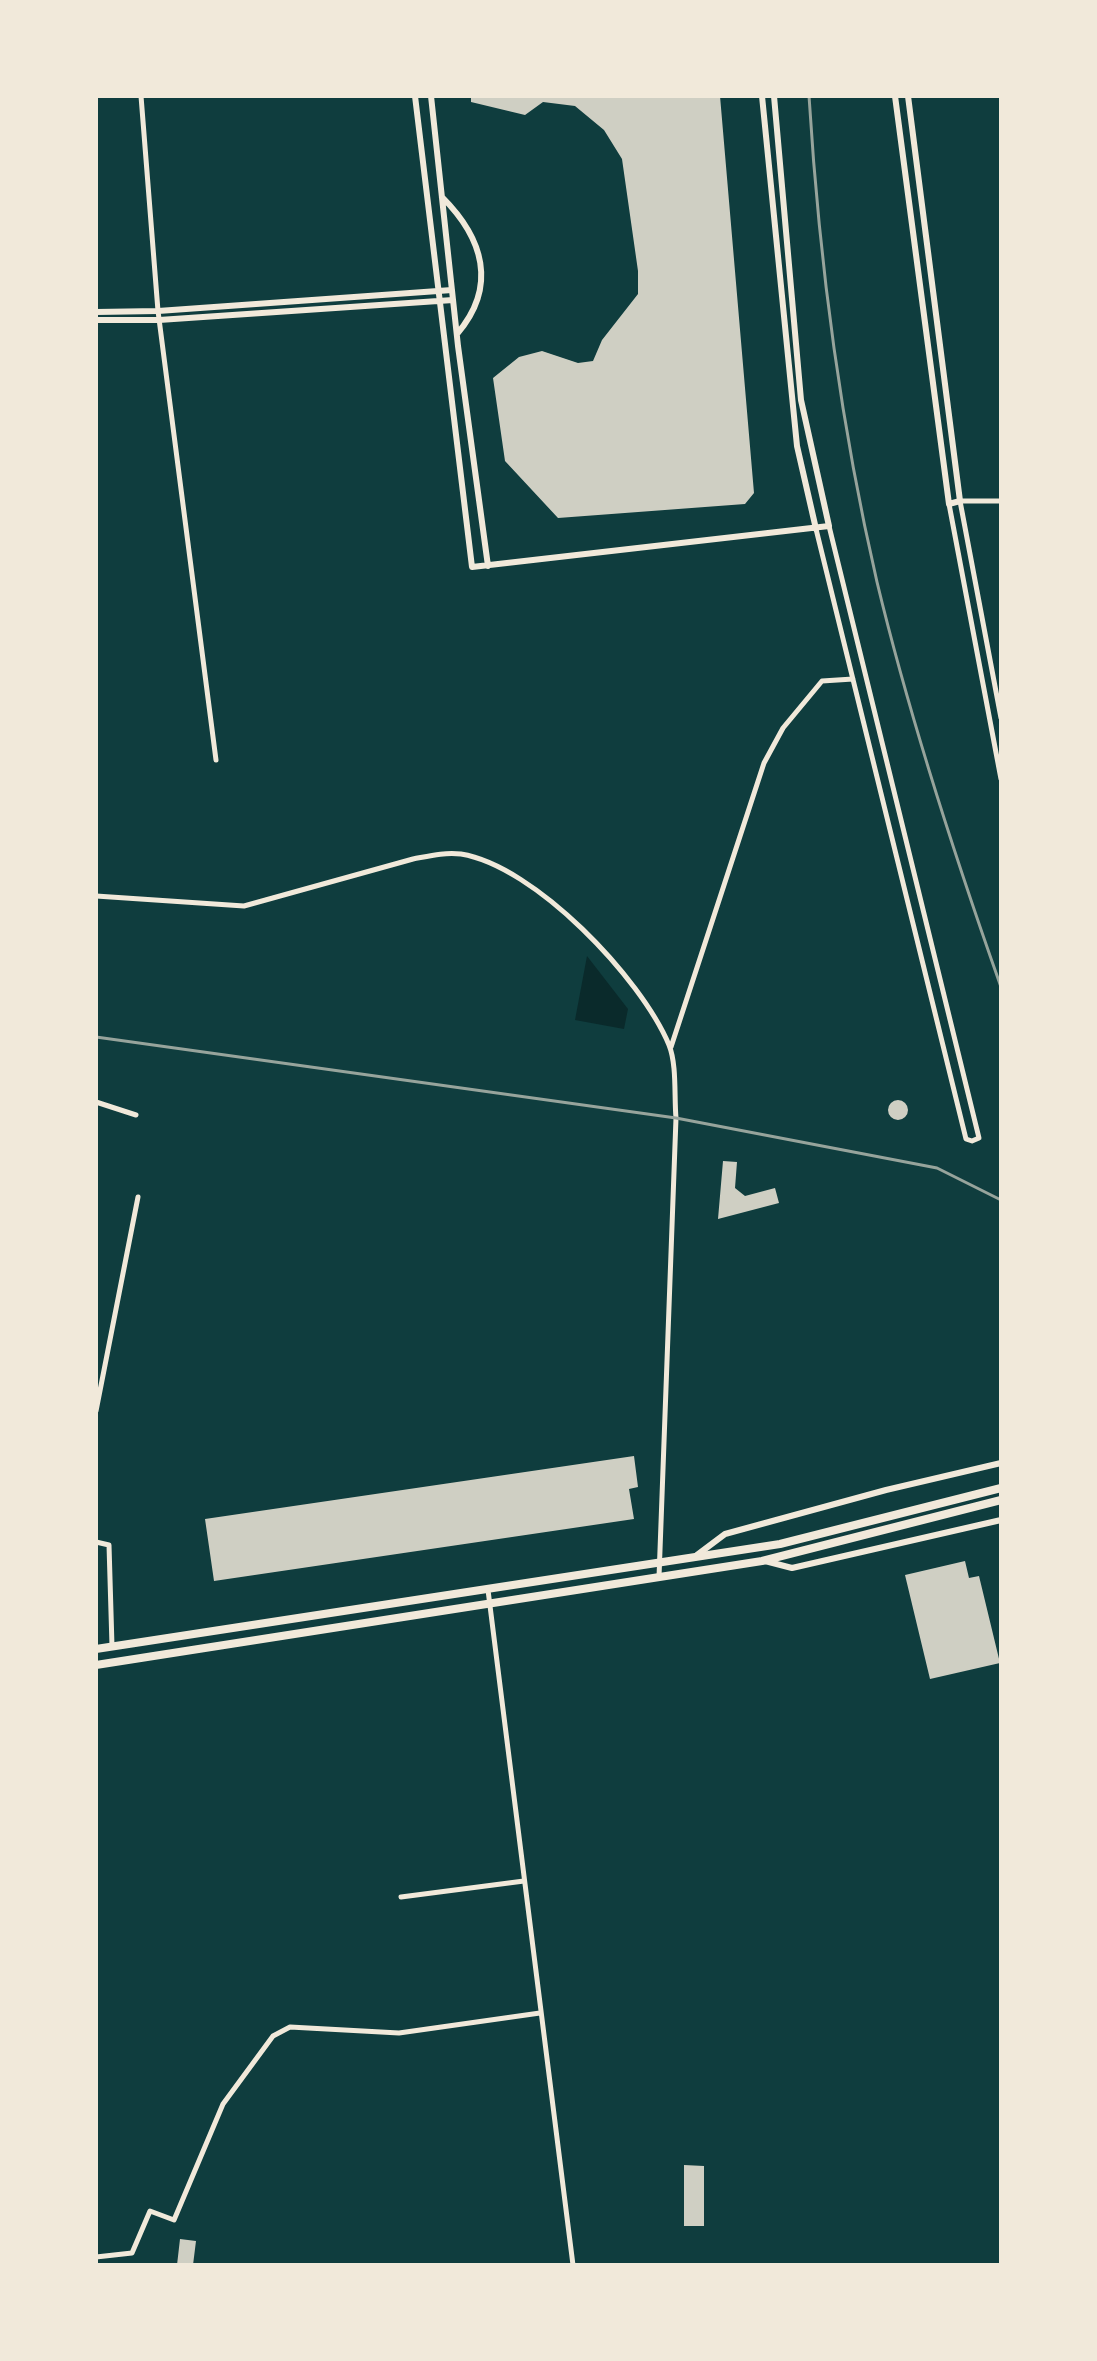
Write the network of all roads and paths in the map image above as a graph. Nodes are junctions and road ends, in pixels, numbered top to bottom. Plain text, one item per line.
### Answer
1 (141, 96) edge
2 (415, 96) edge
3 (431, 96) edge
4 (762, 96) edge
5 (774, 96) edge
6 (895, 96) edge
7 (908, 96) edge
8 (442, 197) junction
9 (452, 290) junction
10 (438, 292) junction
11 (453, 300) junction
12 (439, 301) junction
13 (158, 311) junction
14 (96, 312) edge
15 (96, 320) edge
16 (159, 320) junction
17 (457, 334) junction
18 (960, 501) junction
19 (1001, 501) edge
20 (949, 504) junction
21 (829, 526) junction
22 (816, 529) junction
23 (488, 566) junction
24 (853, 679) junction
25 (1001, 718) edge
26 (216, 760) dead end
27 (1001, 779) edge
28 (96, 896) edge
29 (671, 1049) junction
30 (96, 1102) edge
31 (136, 1115) dead end
32 (138, 1197) dead end
33 (96, 1411) edge
34 (1001, 1463) edge
35 (1001, 1488) edge
36 (1001, 1500) edge
37 (1001, 1520) edge
38 (96, 1542) edge
39 (691, 1560) junction
40 (762, 1561) junction
41 (659, 1564) junction
42 (659, 1578) junction
43 (488, 1590) junction
44 (488, 1602) junction
45 (112, 1647) junction
46 (96, 1649) edge
47 (96, 1665) edge
48 (524, 1881) junction
49 (401, 1897) dead end
50 (540, 2013) junction
51 (96, 2257) edge
52 (573, 2265) edge

1 - 13 street
2 - 10 street
3 - 8 street
4 - 22 street
5 - 21 street
6 - 20 street
7 - 18 street
8 - 9 street
8 - 17 street
9 - 10 street
9 - 11 street
10 - 12 street
10 - 13 street
11 - 12 street
11 - 17 street
12 - 16 street
12 - 23 street
13 - 14 street
13 - 16 street
15 - 16 street
16 - 26 street
17 - 23 street
18 - 19 street
18 - 20 street
18 - 25 street
20 - 27 street
21 - 22 street
21 - 24 street
22 - 23 street
22 - 24 street
24 - 29 street
28 - 29 street
29 - 41 street
30 - 31 street
32 - 33 street
34 - 39 street
35 - 39 main road
36 - 40 main road
37 - 40 street
38 - 45 street
39 - 41 main road
40 - 42 main road
41 - 42 street
41 - 43 main road
42 - 44 main road
43 - 44 street
43 - 45 main road
44 - 47 main road
44 - 48 street
45 - 46 main road
48 - 49 street
48 - 50 street
50 - 51 street
50 - 52 street

